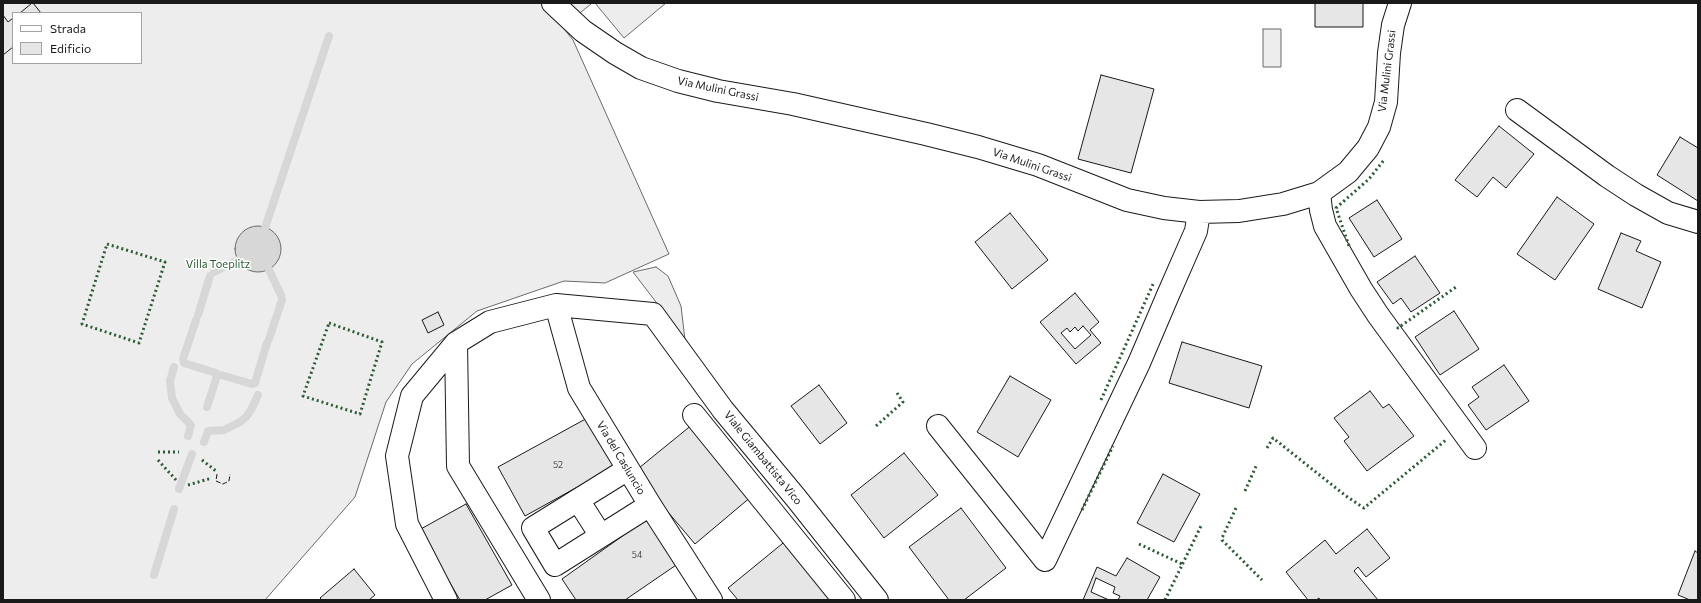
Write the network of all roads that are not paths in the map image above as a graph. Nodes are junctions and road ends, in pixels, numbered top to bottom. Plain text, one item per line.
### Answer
1 (553, 3) edge
2 (1400, 3) edge
3 (1517, 110) dead end
4 (1318, 193) junction
5 (1199, 212) junction
6 (1698, 222) edge
7 (556, 305) junction
8 (456, 343) junction
9 (694, 415) dead end
10 (938, 426) dead end
11 (1475, 448) dead end
12 (628, 469) junction
13 (796, 498) junction
14 (578, 500) junction
15 (650, 505) junction
16 (769, 521) junction
17 (601, 536) junction
18 (446, 600) edge
19 (539, 600) edge
20 (711, 600) edge
21 (844, 600) edge
22 (877, 600) edge

1 - 5 street, Via Mulini Grassi
2 - 4 street, Via Mulini Grassi
3 - 6 street
4 - 5 street, Via Mulini Grassi
4 - 11 street
5 - 10 street
7 - 8 street
7 - 12 street, Via del Casluncio
7 - 13 street, Viale Giambattista Vico
8 - 18 street
8 - 19 street
9 - 16 street
12 - 14 street
12 - 15 street, Via del Casluncio
13 - 16 street
13 - 22 street, Viale Giambattista Vico
14 - 17 street
14 - 17 street
15 - 17 street
15 - 20 street, Via del Casluncio
16 - 21 street

